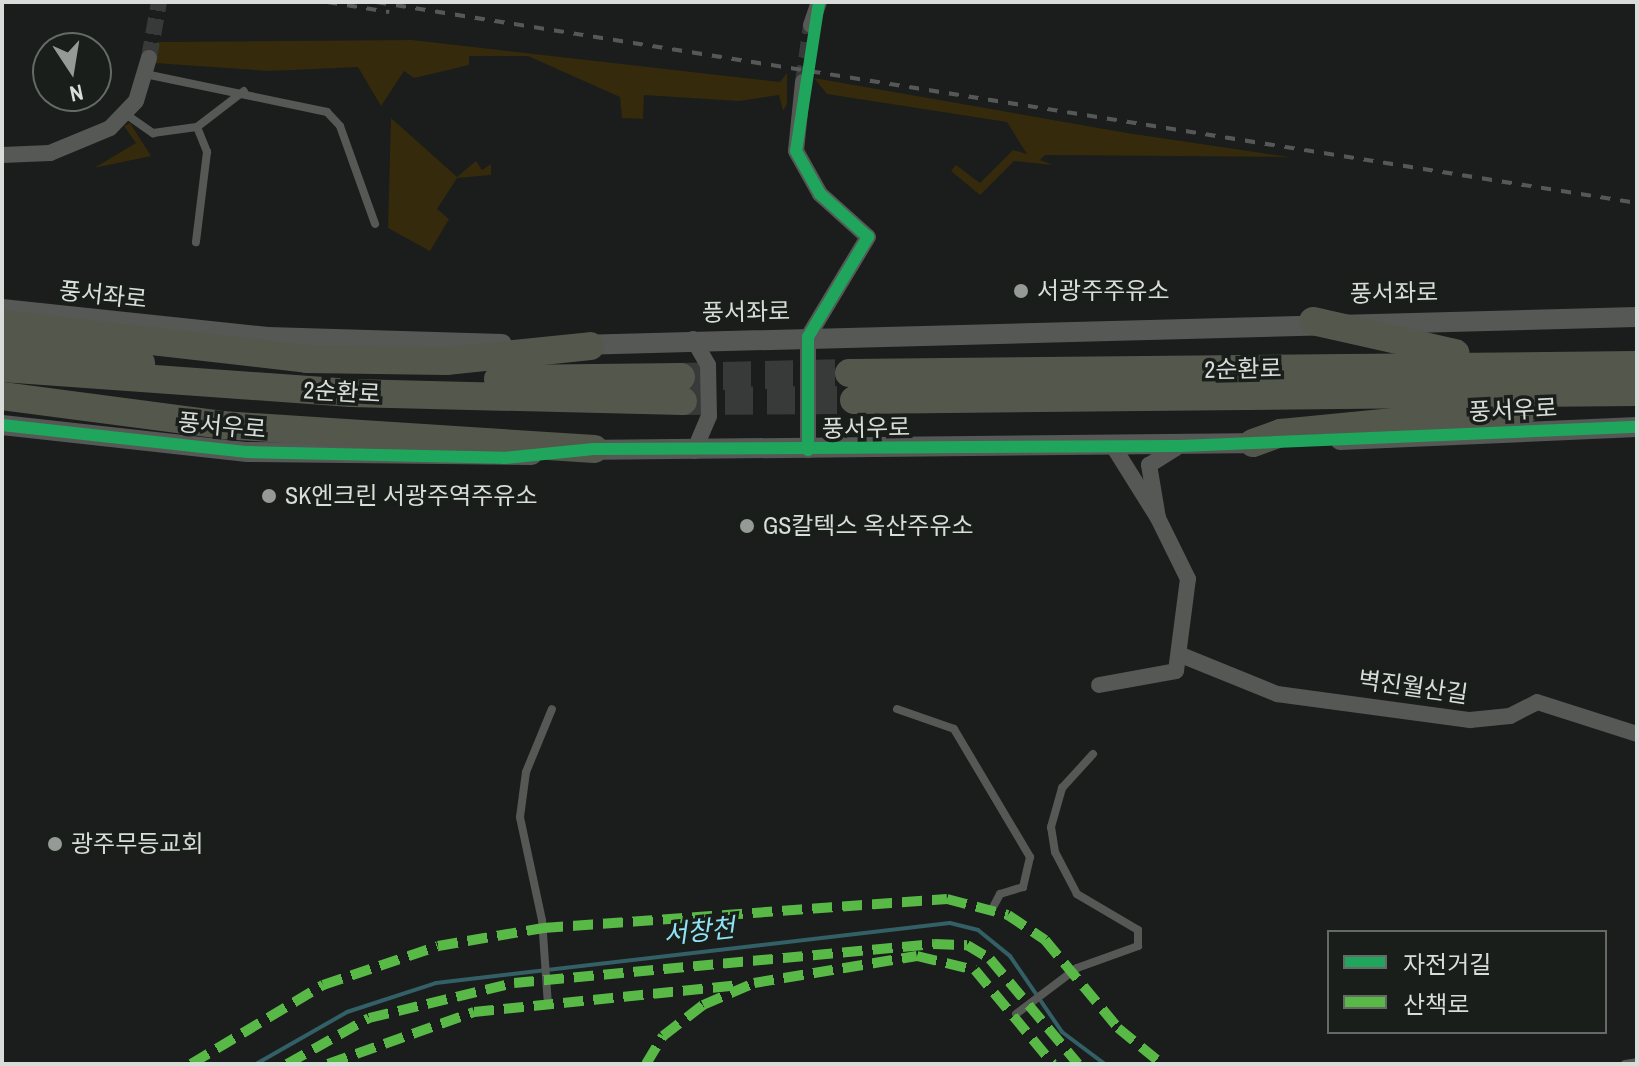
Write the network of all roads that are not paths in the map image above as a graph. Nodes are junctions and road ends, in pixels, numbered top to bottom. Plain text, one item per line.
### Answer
1 (819, 2) edge
2 (811, 25) tunnel mouth
3 (147, 66) joint
4 (803, 82) tunnel mouth
5 (244, 91) junction
6 (127, 115) junction
7 (197, 127) junction
8 (2, 155) edge
9 (375, 224) dead end
10 (196, 242) dead end
11 (2, 309) edge
12 (1637, 317) edge
13 (1313, 321) junction
14 (2, 324) edge
15 (808, 337) junction
16 (693, 339) junction
17 (590, 346) junction
18 (2, 348) edge
19 (1637, 365) edge
20 (1563, 366) junction
21 (2, 368) edge
22 (1637, 394) edge
23 (2, 396) edge
24 (2, 425) edge
25 (1637, 427) edge
26 (1253, 443) junction
27 (1113, 446) junction
28 (1180, 446) junction
29 (594, 449) junction
30 (808, 450) junction
31 (694, 451) junction
32 (1158, 518) junction
33 (1181, 655) junction
34 (1099, 685) dead end
35 (552, 709) dead end
36 (897, 709) dead end
37 (1637, 734) edge
38 (1093, 754) dead end
39 (992, 909) dead end
40 (548, 1003) dead end
41 (1016, 1014) dead end
42 (1637, 1062) edge
43 (1625, 1064) edge

1 - 2 street
3 - 5 lane
3 - 6 street
4 - 15 street
5 - 7 lane
5 - 9 lane
6 - 7 lane
6 - 8 street
7 - 10 lane
11 - 17 street, 풍서좌로
12 - 13 street, 풍서좌로
13 - 15 street, 풍서좌로
13 - 20 highway
14 - 17 highway
15 - 16 street, 풍서좌로
15 - 30 street
16 - 17 street, 풍서좌로
16 - 31 street
18 - 21 highway, 2순환로
19 - 20 highway, 2순환로
20 - 22 highway, 2순환로
22 - 26 highway
23 - 29 highway
24 - 29 street, 풍서우로
25 - 26 street, 풍서우로
26 - 28 street, 풍서우로
27 - 28 street, 풍서우로
27 - 30 street, 풍서우로
27 - 32 street
28 - 32 street
29 - 31 street, 풍서우로
30 - 31 street, 풍서우로
32 - 33 street
33 - 34 street
33 - 37 street, 벽진월산길
35 - 40 lane
36 - 39 lane
38 - 41 lane
42 - 43 lane

